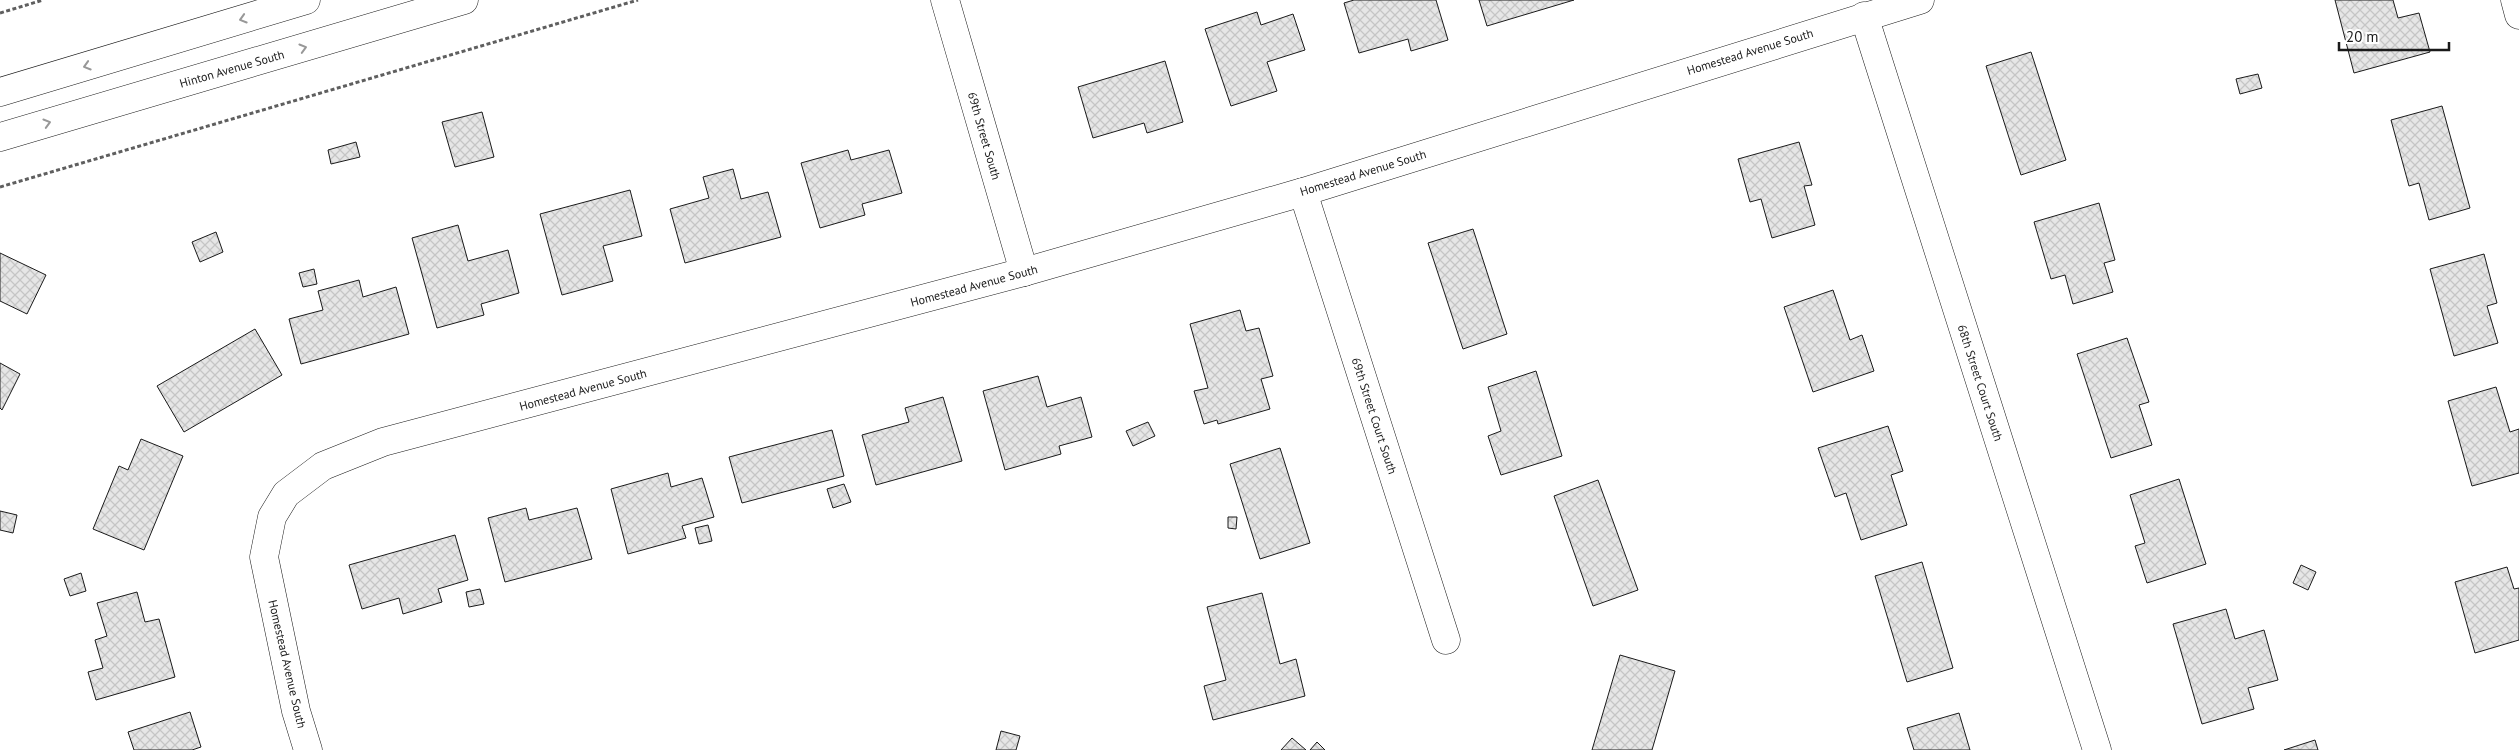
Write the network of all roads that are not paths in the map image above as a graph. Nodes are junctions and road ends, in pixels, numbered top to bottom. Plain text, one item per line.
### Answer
1 (306, 0) edge
2 (464, 0) edge
3 (945, 0) edge
4 (1920, 0) edge
5 (2515, 0) edge
6 (2519, 15) edge
7 (1864, 16) junction
8 (0, 92) edge
9 (0, 137) edge
10 (1303, 192) junction
11 (1024, 272) junction
12 (1446, 640) dead end
13 (308, 750) edge
14 (2097, 750) edge

1 -> 8 street
9 -> 2 street, Hinton Avenue South
3 - 11 street, 69th Street South
4 - 7 street, Homestead Avenue South
5 - 6 street
7 - 10 street, Homestead Avenue South
7 - 14 street, 68th Street Court South
10 - 11 street, Homestead Avenue South
10 - 12 street, 69th Street Court South
11 - 13 street, Homestead Avenue South

